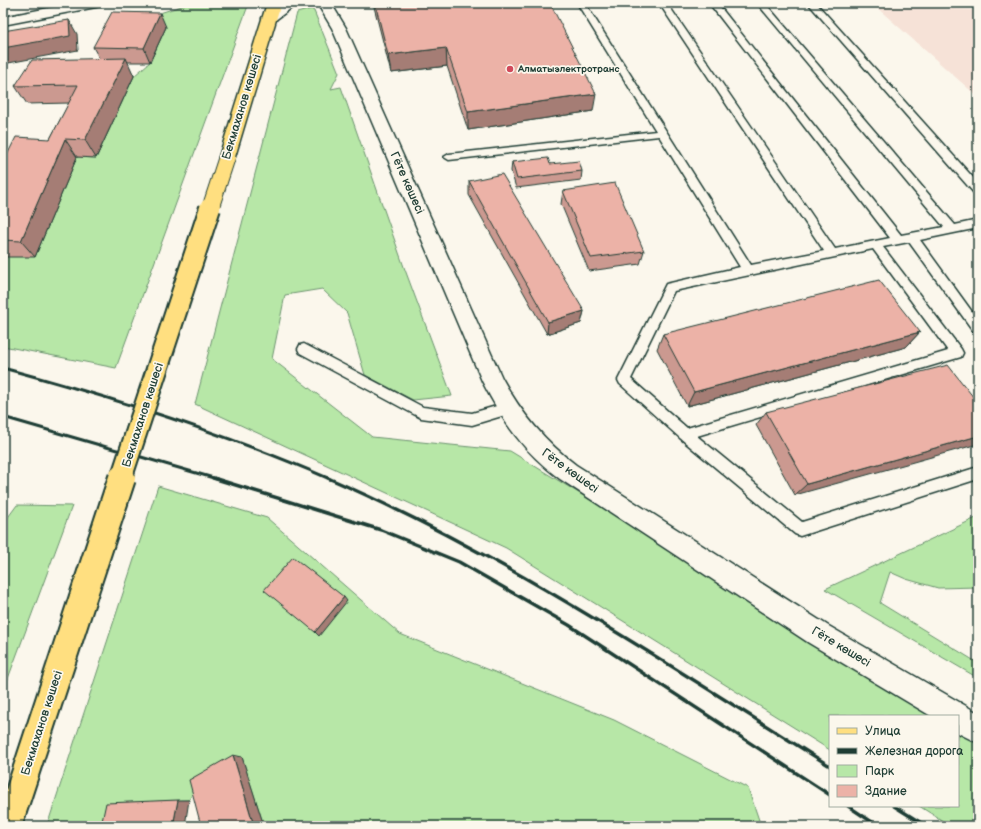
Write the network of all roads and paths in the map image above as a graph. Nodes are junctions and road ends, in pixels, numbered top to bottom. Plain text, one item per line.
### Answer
1 (96, 3) edge
2 (274, 3) edge
3 (291, 3) edge
4 (581, 3) edge
5 (663, 3) edge
6 (713, 3) edge
7 (761, 3) edge
8 (812, 3) edge
9 (324, 4) edge
10 (269, 18) junction
11 (3, 21) edge
12 (662, 133) junction
13 (450, 157) dead end
14 (978, 190) edge
15 (978, 224) edge
16 (952, 229) junction
17 (912, 237) junction
18 (898, 240) junction
19 (875, 244) junction
20 (832, 253) junction
21 (748, 270) junction
22 (978, 329) edge
23 (304, 349) dead end
24 (507, 409) junction
25 (685, 434) junction
26 (978, 473) edge
27 (955, 715) edge
28 (959, 717) edge
29 (978, 729) edge
30 (8, 826) edge

1 - 11 main road
2 - 10 main road, Бекмаханов көшесі
3 - 10 main road
4 - 12 lane
5 - 20 lane
6 - 18 lane
7 - 16 lane
8 - 14 lane
9 - 24 main road, Гёте көшесі
10 - 30 main road, Бекмаханов көшесі, bridge
12 - 13 lane
12 - 21 lane
15 - 16 lane
16 - 17 lane
17 - 18 lane
17 - 22 lane
18 - 19 lane
19 - 20 lane
19 - 25 lane
20 - 21 lane
21 - 25 lane
23 - 24 lane
24 - 27 main road, Гёте көшесі
25 - 26 lane
28 - 29 main road, Гёте көшесі

